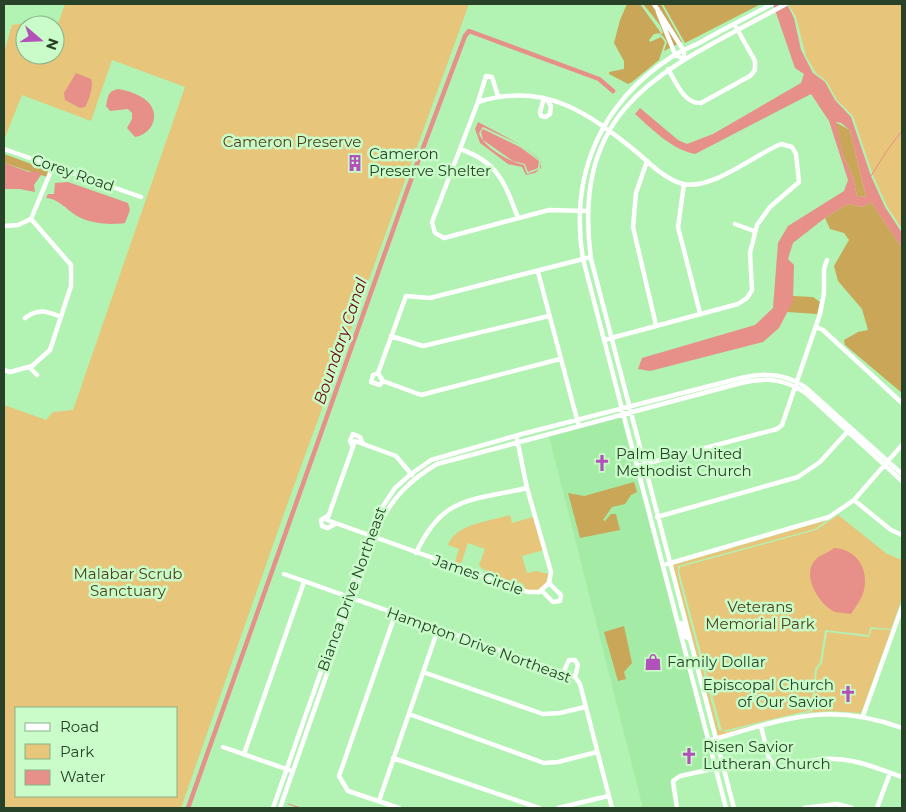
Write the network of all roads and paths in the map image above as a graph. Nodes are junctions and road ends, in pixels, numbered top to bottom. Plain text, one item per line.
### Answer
1 (772, 4) edge
2 (786, 4) edge
3 (655, 5) edge
4 (734, 24) junction
5 (738, 30) junction
6 (684, 51) junction
7 (675, 54) junction
8 (684, 60) junction
9 (668, 69) junction
10 (498, 96) junction
11 (478, 102) junction
12 (604, 126) junction
13 (610, 130) junction
14 (460, 148) junction
15 (4, 149) edge
16 (647, 161) junction
17 (54, 166) junction
18 (684, 184) junction
19 (141, 197) dead end
20 (580, 210) junction
21 (586, 211) junction
22 (518, 218) junction
23 (31, 219) junction
24 (735, 224) dead end
25 (4, 226) edge
26 (754, 231) junction
27 (591, 257) junction
28 (583, 259) junction
29 (827, 260) dead end
30 (78, 263) dead end
31 (71, 265) junction
32 (538, 272) junction
33 (700, 313) junction
34 (549, 316) junction
35 (61, 317) junction
36 (25, 318) dead end
37 (656, 325) junction
38 (816, 328) junction
39 (391, 336) junction
40 (612, 338) junction
41 (604, 340) junction
42 (560, 359) junction
43 (29, 367) junction
44 (4, 370) edge
45 (378, 373) junction
46 (37, 375) dead end
47 (383, 381) junction
48 (797, 385) junction
49 (902, 402) edge
50 (630, 406) junction
51 (621, 409) junction
52 (632, 412) junction
53 (623, 415) junction
54 (578, 420) junction
55 (579, 426) junction
56 (851, 428) junction
57 (847, 432) junction
58 (516, 435) junction
59 (518, 442) junction
60 (362, 444) junction
61 (902, 445) edge
62 (352, 447) junction
63 (463, 450) junction
64 (464, 456) junction
65 (644, 464) junction
66 (886, 464) junction
67 (637, 466) junction
68 (902, 474) edge
69 (413, 476) junction
70 (902, 481) edge
71 (527, 488) junction
72 (854, 500) junction
73 (658, 516) junction
74 (651, 518) junction
75 (902, 535) edge
76 (368, 537) junction
77 (374, 539) junction
78 (416, 553) junction
79 (670, 563) junction
80 (663, 565) junction
81 (284, 574) dead end
82 (304, 582) junction
83 (549, 584) junction
84 (542, 591) junction
85 (672, 596) junction
86 (347, 598) junction
87 (353, 600) junction
88 (902, 607) edge
89 (675, 610) junction
90 (395, 614) junction
91 (684, 617) junction
92 (438, 630) junction
93 (690, 639) junction
94 (683, 642) junction
95 (327, 654) junction
96 (333, 656) junction
97 (697, 666) junction
98 (690, 669) junction
99 (423, 672) junction
100 (563, 673) junction
101 (575, 677) junction
102 (706, 700) junction
103 (585, 707) junction
104 (307, 712) junction
105 (313, 714) junction
106 (409, 714) junction
107 (863, 716) junction
108 (761, 726) junction
109 (902, 728) edge
110 (716, 739) junction
111 (708, 741) junction
112 (224, 747) dead end
113 (597, 752) junction
114 (244, 754) junction
115 (394, 758) junction
116 (723, 766) junction
117 (716, 768) junction
118 (287, 769) junction
119 (293, 771) junction
120 (890, 773) junction
121 (902, 777) edge
122 (608, 796) junction
123 (379, 801) junction
124 (273, 808) edge
125 (280, 808) edge
126 (399, 808) edge
127 (538, 808) edge
128 (558, 808) edge
129 (612, 808) edge
130 (677, 808) edge
131 (726, 808) edge
132 (734, 808) edge
133 (804, 808) edge
134 (852, 808) edge
135 (877, 808) edge

1 - 4 street
2 - 5 street
3 - 6 street
3 - 7 street
4 - 5 street
4 - 6 street
5 - 8 street
5 - 9 street
6 - 7 street
6 - 8 street
7 - 8 street
7 - 12 street
8 - 9 street
9 - 13 street
10 - 11 street
10 - 11 street
10 - 12 street
11 - 14 street
12 - 13 street
12 - 20 street
13 - 16 street
13 - 21 street
14 - 22 street
14 - 22 street
15 - 17 street, Corey Road
16 - 18 street
16 - 37 street
17 - 19 street, Corey Road
17 - 23 street
18 - 26 street
18 - 33 street
20 - 21 street
20 - 22 street
20 - 28 street
21 - 27 street
23 - 25 street
23 - 31 street
24 - 26 street
26 - 33 street
27 - 28 street
27 - 40 street
28 - 32 street
28 - 41 street
29 - 38 street
30 - 31 street
31 - 35 street
32 - 34 street
32 - 39 street
33 - 37 street
34 - 39 street
34 - 42 street
35 - 36 street
35 - 43 street
37 - 40 street
38 - 48 street
38 - 49 street
39 - 45 street
40 - 41 street
40 - 50 street
41 - 51 street
42 - 47 street
42 - 54 street
43 - 44 street
43 - 46 street
45 - 47 street
45 - 47 street
48 - 50 street, Bianca Drive Northeast
48 - 52 street, Bianca Drive Northeast
48 - 56 street
48 - 57 street
48 - 65 street
50 - 51 street, Bianca Drive Northeast
50 - 52 street
51 - 53 street
51 - 54 street, Bianca Drive Northeast
52 - 53 street, Bianca Drive Northeast
52 - 65 street
53 - 55 street, Bianca Drive Northeast
53 - 67 street
54 - 55 street
54 - 58 street, Bianca Drive Northeast
55 - 59 street, Bianca Drive Northeast
56 - 57 street
56 - 66 street
57 - 66 street
57 - 73 street
58 - 59 street
58 - 63 street, Bianca Drive Northeast
59 - 64 street, Bianca Drive Northeast
59 - 71 street
60 - 62 street
60 - 62 street
60 - 69 street
61 - 66 street
62 - 76 street, James Circle
63 - 64 street
63 - 69 street, Bianca Drive Northeast
64 - 69 street, Bianca Drive Northeast
65 - 67 street
65 - 73 street
66 - 68 street
66 - 70 street
66 - 72 street
67 - 74 street
69 - 76 street, Bianca Drive Northeast
69 - 77 street, Bianca Drive Northeast
71 - 78 street
71 - 83 street
72 - 75 street
72 - 79 street
73 - 74 street
73 - 79 street
74 - 80 street
76 - 77 street, James Circle
76 - 86 street, Bianca Drive Northeast
77 - 78 street, James Circle
77 - 87 street, Bianca Drive Northeast
78 - 84 street, James Circle
79 - 80 street
79 - 91 street
80 - 85 street
81 - 82 street, Hampton Drive Northeast
82 - 86 street, Hampton Drive Northeast
82 - 114 street
83 - 84 street, James Circle
83 - 84 street
85 - 89 street
85 - 91 street
86 - 87 street, Hampton Drive Northeast
86 - 95 street, Bianca Drive Northeast
87 - 90 street, Hampton Drive Northeast
87 - 96 street, Bianca Drive Northeast
88 - 107 street
89 - 93 street
89 - 94 street
90 - 92 street, Hampton Drive Northeast
90 - 123 street
91 - 93 street
92 - 99 street
92 - 100 street, Hampton Drive Northeast
93 - 97 street
94 - 97 street
94 - 98 street
95 - 96 street
95 - 104 street, Bianca Drive Northeast
96 - 105 street, Bianca Drive Northeast
97 - 102 street
98 - 102 street
98 - 111 street
99 - 103 street
99 - 106 street
100 - 101 street, Hampton Drive Northeast
100 - 101 street
101 - 103 street, Hampton Drive Northeast
102 - 110 street
103 - 113 street, Hampton Drive Northeast
104 - 105 street
104 - 118 street, Bianca Drive Northeast
105 - 119 street, Bianca Drive Northeast
106 - 113 street
106 - 115 street
107 - 108 street
107 - 109 street
108 - 110 street
108 - 120 street
110 - 111 street
110 - 116 street
111 - 117 street
112 - 114 street
113 - 122 street, Hampton Drive Northeast
114 - 118 street
115 - 123 street
115 - 127 street
116 - 117 street
116 - 132 street
117 - 130 street
117 - 131 street
118 - 119 street
118 - 124 street, Bianca Drive Northeast
119 - 125 street, Bianca Drive Northeast
120 - 121 street
120 - 135 street
122 - 128 street
122 - 129 street, Hampton Drive Northeast
123 - 126 street
133 - 134 street

